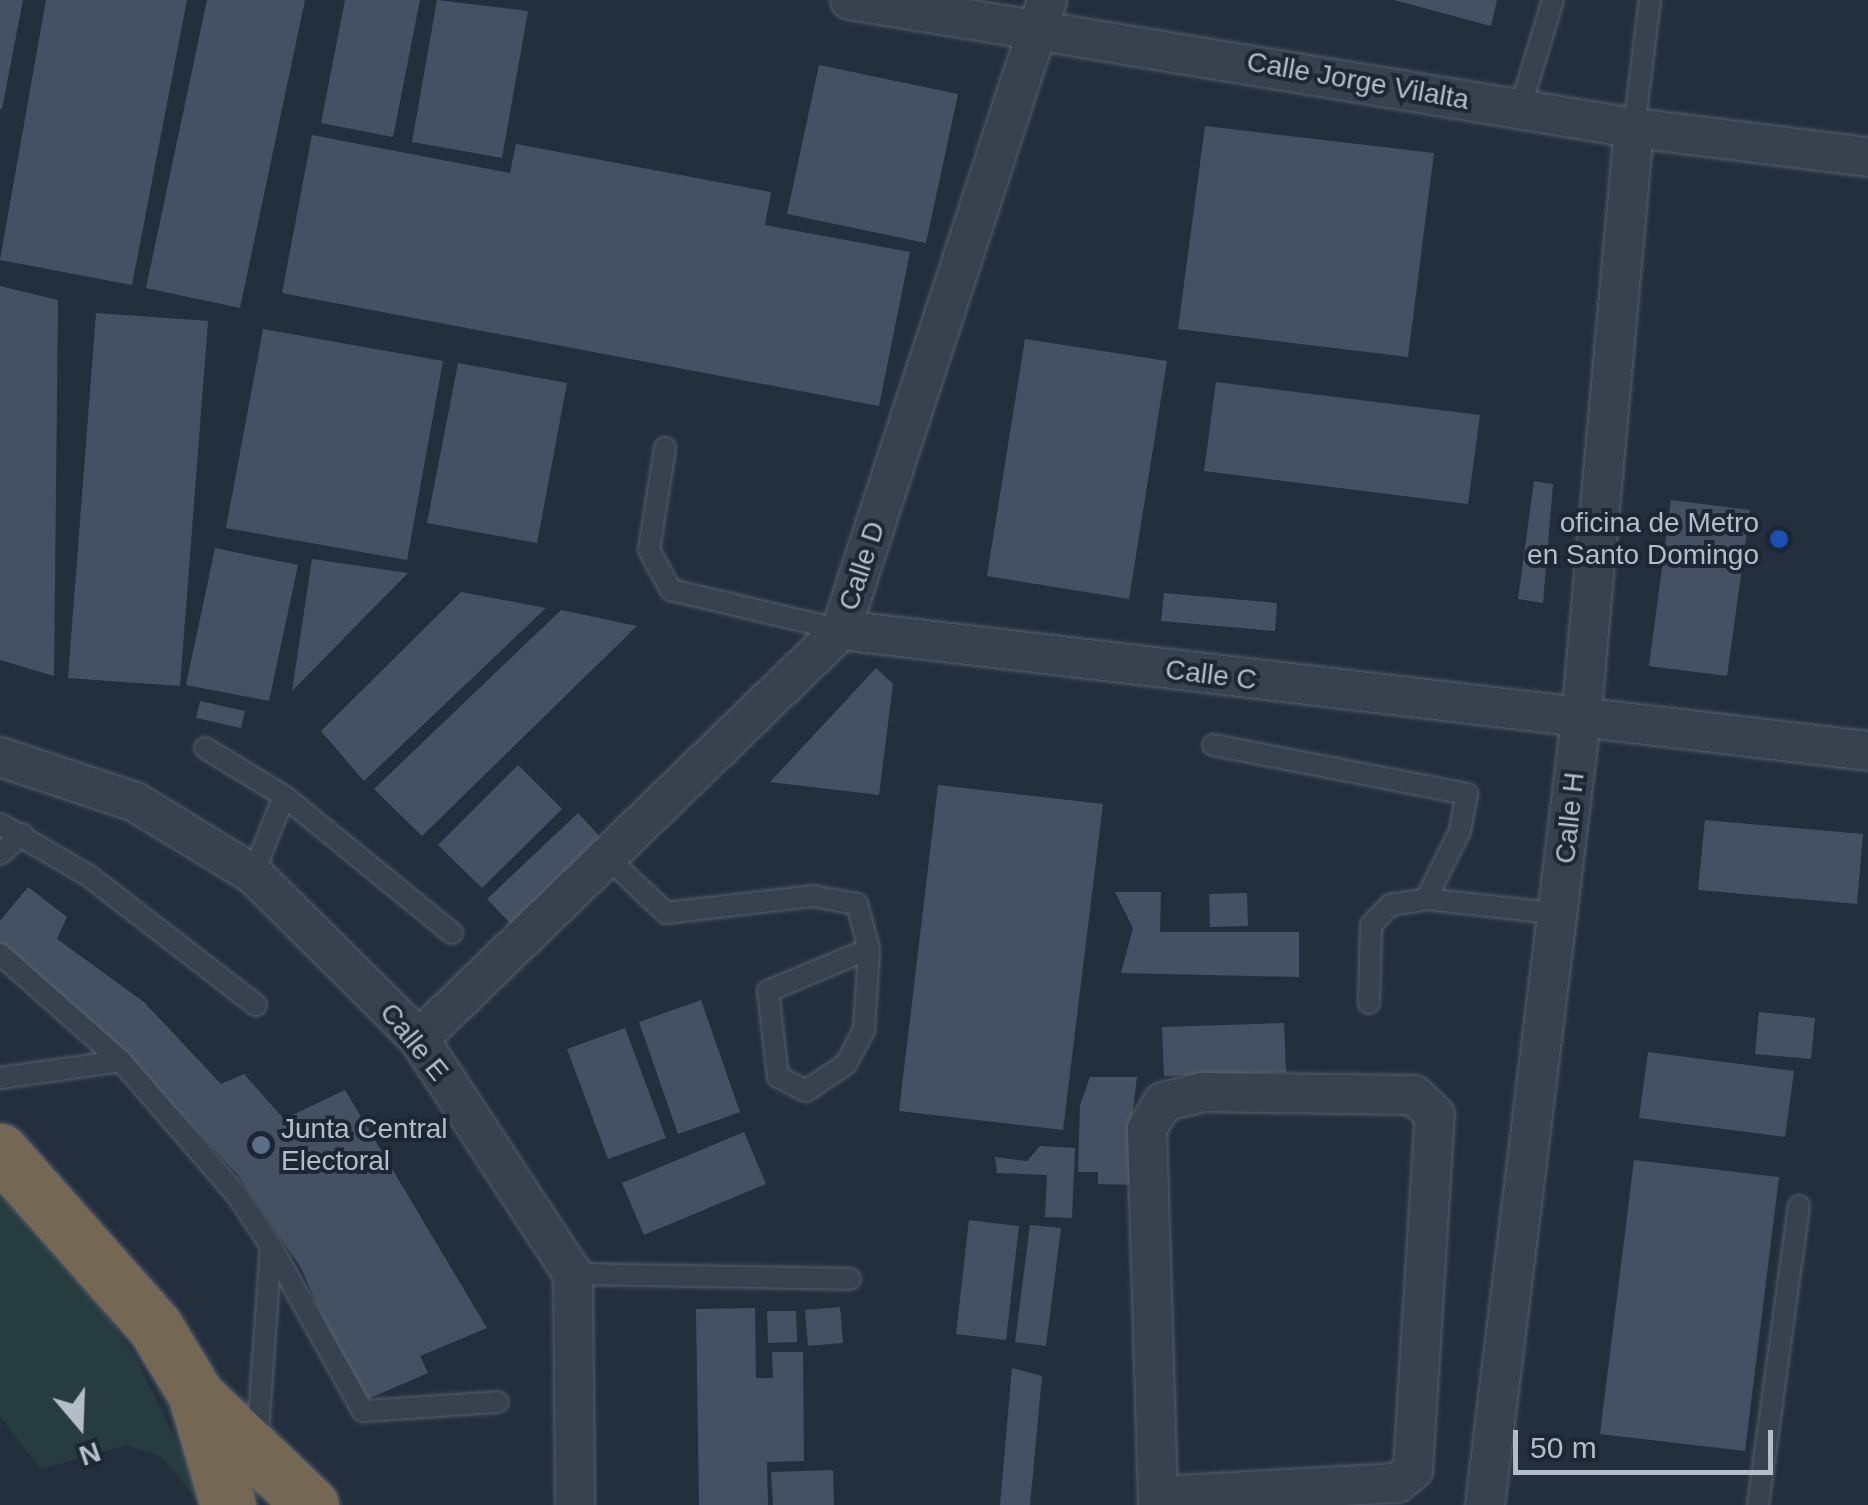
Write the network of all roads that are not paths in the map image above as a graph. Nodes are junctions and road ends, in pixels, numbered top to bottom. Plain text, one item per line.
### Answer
1 (850, 0) edge
2 (1553, 0) edge
3 (1650, 0) edge
4 (1042, 14) edge
5 (1520, 109) junction
6 (1634, 128) junction
7 (1868, 156) edge
8 (665, 448) dead end
9 (841, 630) junction
10 (1581, 720) junction
11 (1214, 746) dead end
12 (206, 748) dead end
13 (1868, 751) edge
14 (0, 757) edge
15 (284, 796) junction
16 (0, 824) edge
17 (22, 834) junction
18 (0, 854) edge
19 (610, 860) junction
20 (253, 874) junction
21 (1426, 899) junction
22 (1559, 914) junction
23 (452, 932) dead end
24 (869, 950) junction
25 (0, 954) edge
26 (1369, 1003) dead end
27 (256, 1006) dead end
28 (420, 1039) junction
29 (121, 1061) junction
30 (0, 1078) edge
31 (0, 1151) edge
32 (1799, 1206) dead end
33 (272, 1246) junction
34 (573, 1274) junction
35 (850, 1278) dead end
36 (194, 1393) junction
37 (498, 1402) dead end
38 (256, 1457) junction
39 (1158, 1501) edge
40 (228, 1505) edge
41 (311, 1505) edge
42 (574, 1505) edge
43 (1484, 1505) edge
44 (1758, 1505) edge

1 - 4 street, Calle Jorge Vilalta
2 - 5 lane
3 - 6 lane
4 - 5 street, Calle Jorge Vilalta
4 - 9 street, Calle D
5 - 6 street, Calle Jorge Vilalta
6 - 7 street, Calle Jorge Vilalta
6 - 10 street, Calle H
8 - 9 lane
9 - 10 street, Calle C
9 - 19 street, Calle D
10 - 13 street, Calle C
10 - 22 street, Calle H
11 - 21 lane
12 - 15 lane
14 - 20 street, Calle E
15 - 20 lane
15 - 23 lane
16 - 17 lane
17 - 18 lane
17 - 27 lane
19 - 24 lane
19 - 28 street, Calle D
20 - 28 street, Calle E
21 - 22 lane
21 - 26 lane
22 - 43 street, Calle H
24 - 24 lane
25 - 29 lane
28 - 34 street, Calle E
29 - 30 lane
29 - 33 lane
31 - 36 highway
32 - 44 lane
33 - 37 lane
33 - 38 lane
34 - 35 lane
34 - 42 street
36 - 38 highway
36 - 40 highway
38 - 41 highway
39 - 39 street

